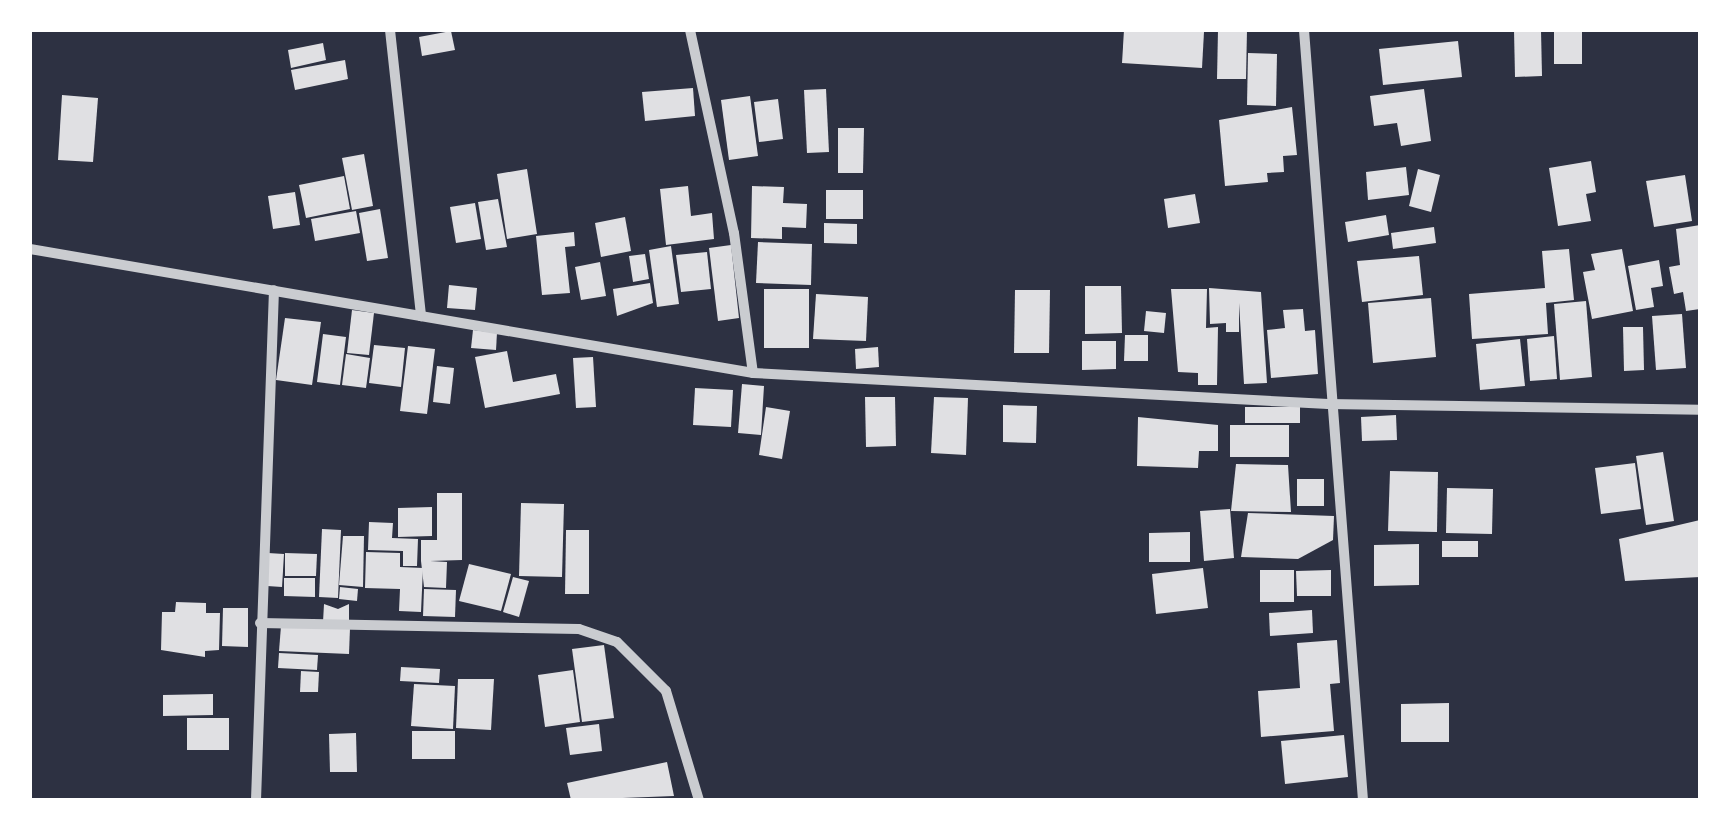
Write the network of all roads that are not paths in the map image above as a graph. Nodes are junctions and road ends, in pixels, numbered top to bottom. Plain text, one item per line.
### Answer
1 (390, 30) edge
2 (690, 30) edge
3 (1304, 30) edge
4 (30, 249) edge
5 (274, 290) junction
6 (421, 316) junction
7 (753, 373) junction
8 (1328, 404) junction
9 (1700, 410) edge
10 (260, 623) junction
11 (256, 800) edge
12 (699, 800) edge
13 (1363, 800) edge

1 - 6 street
2 - 7 street
3 - 8 street
4 - 5 street
5 - 6 street
5 - 10 street
6 - 7 street
7 - 8 street
8 - 9 street
8 - 13 street
10 - 11 street
10 - 12 street

